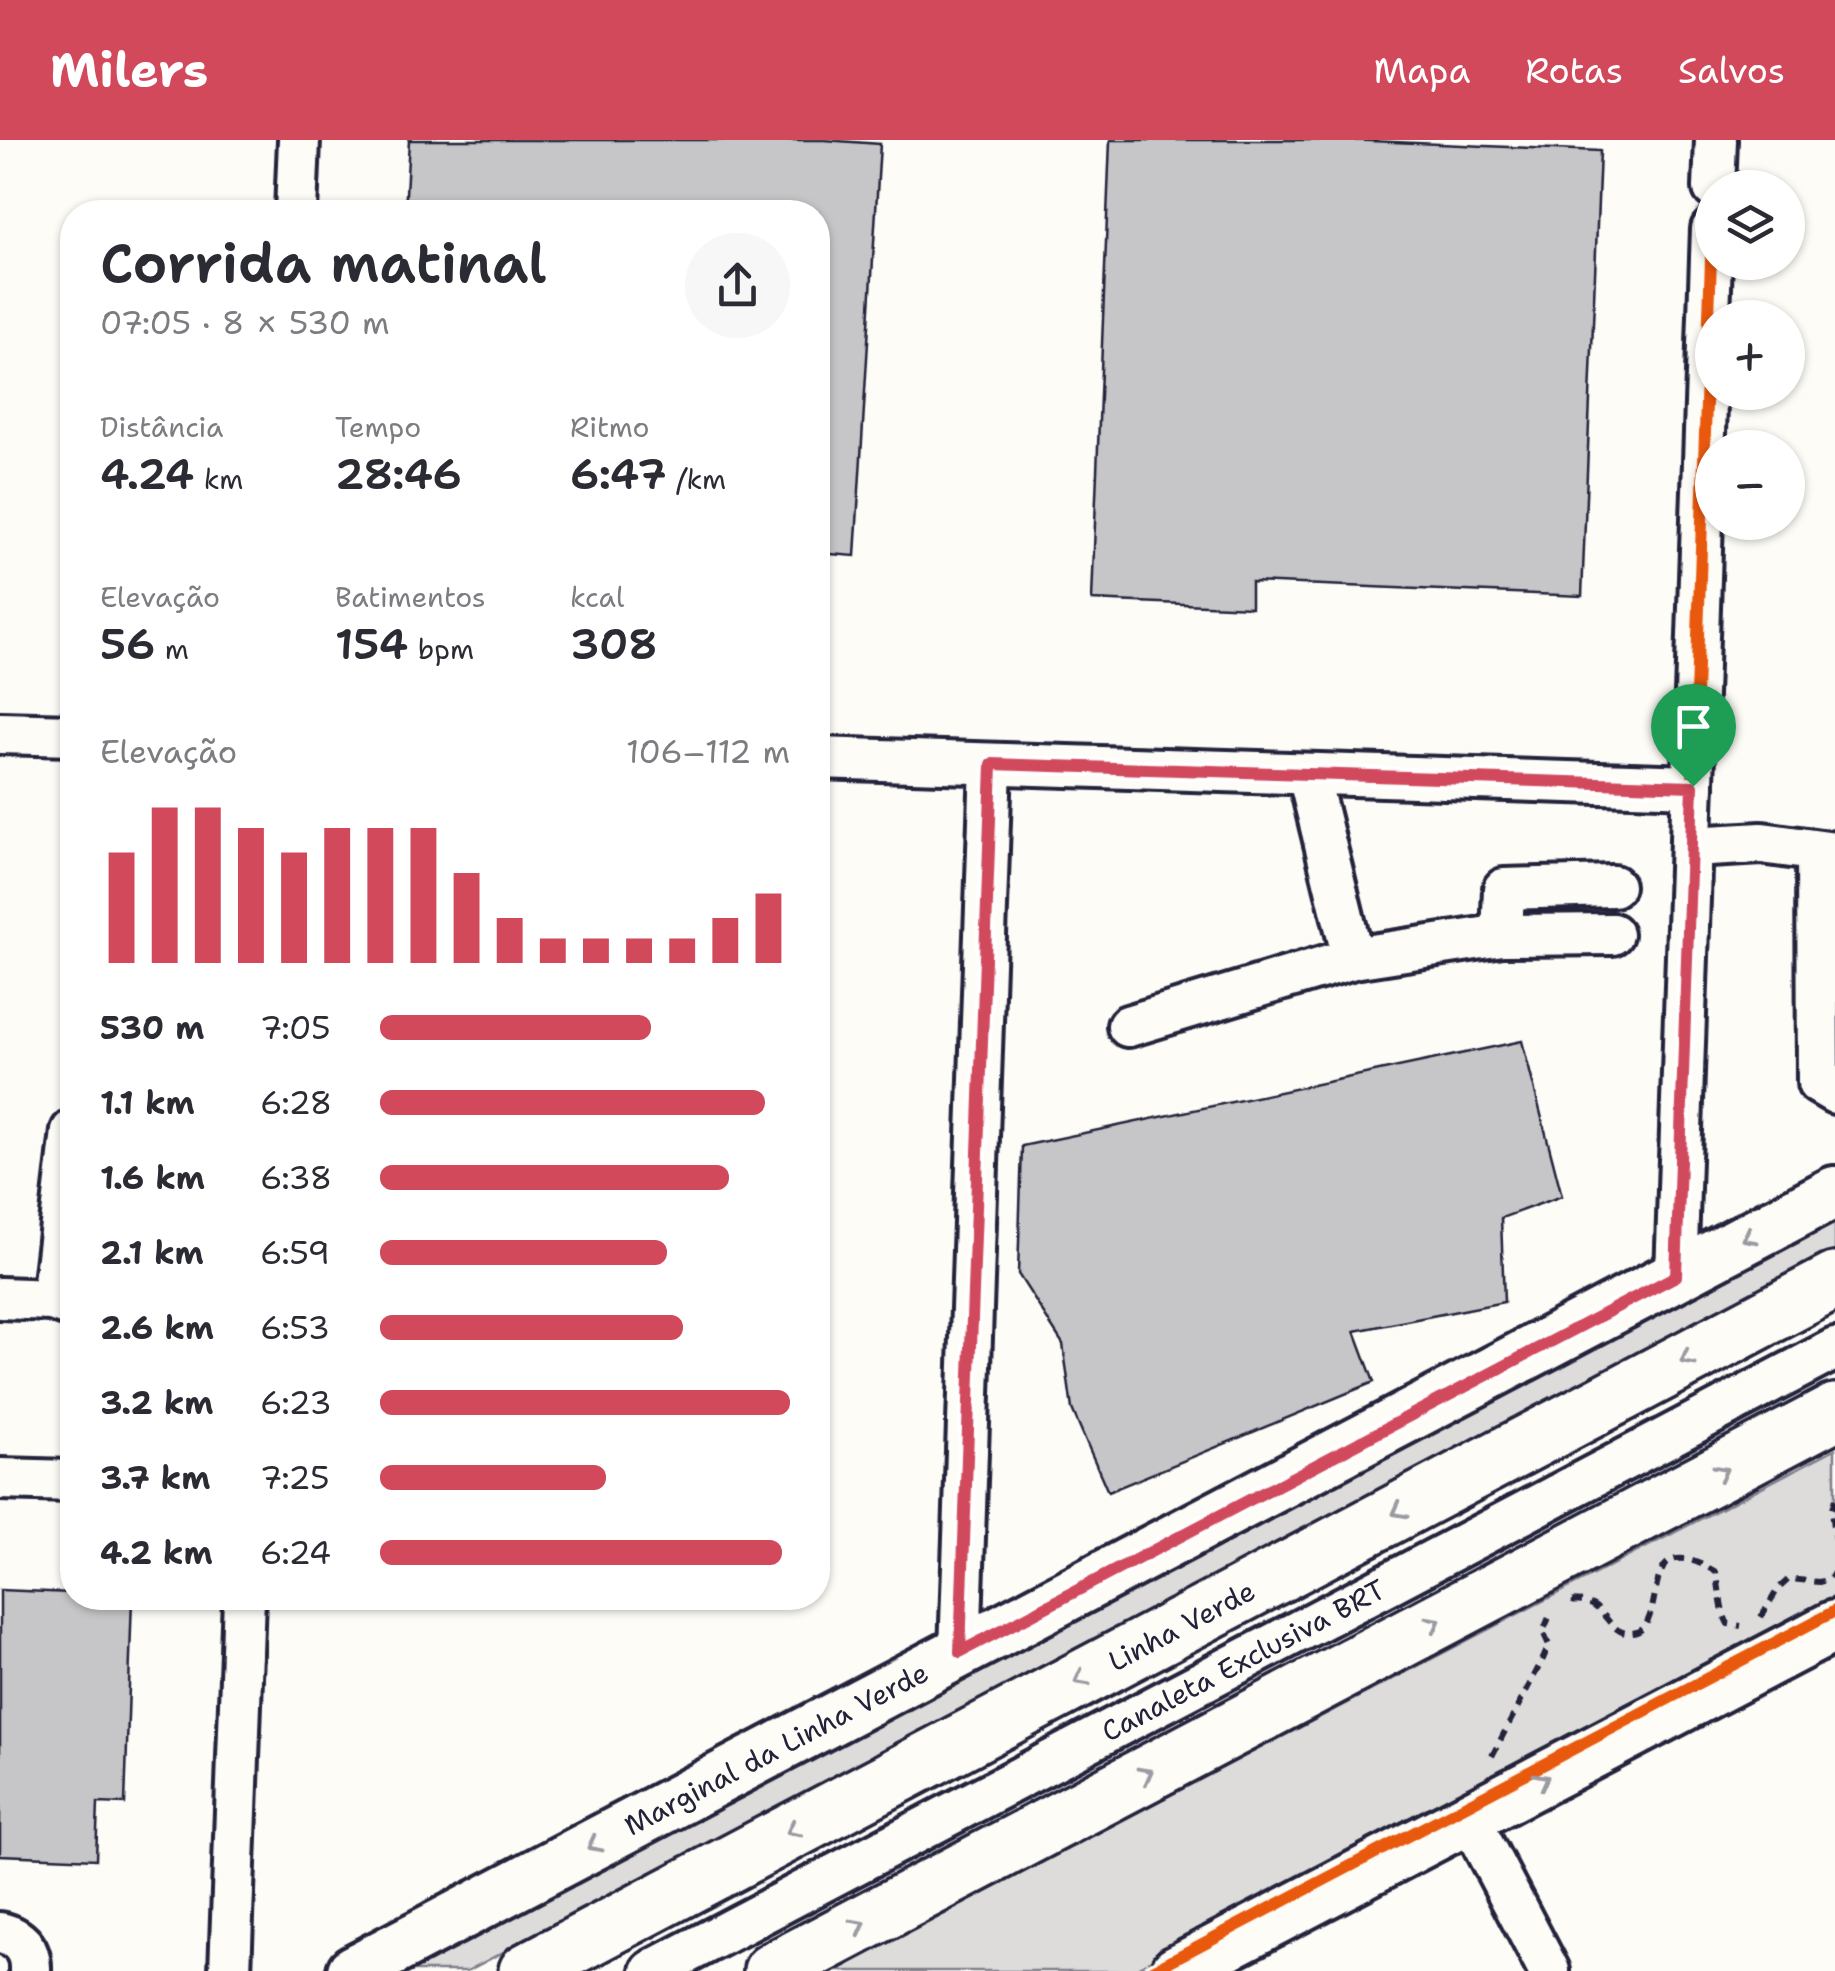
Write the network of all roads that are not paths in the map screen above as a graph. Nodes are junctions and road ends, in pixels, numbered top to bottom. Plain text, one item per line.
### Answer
1 (299, 140) edge
2 (1716, 140) edge
3 (1715, 170) edge
4 (296, 200) edge
5 (1710, 280) edge
6 (0, 732) edge
7 (60, 734) edge
8 (830, 758) edge
9 (992, 764) junction
10 (1308, 774) junction
11 (1693, 786) junction
12 (1691, 847) junction
13 (1826, 852) edge
14 (1613, 886) dead end
15 (1612, 934) dead end
16 (1502, 935) junction
17 (1353, 958) junction
18 (1128, 1026) dead end
19 (1835, 1093) edge
20 (1835, 1192) edge
21 (1676, 1276) junction
22 (1835, 1281) edge
23 (0, 1298) edge
24 (60, 1303) edge
25 (1835, 1349) edge
26 (1835, 1412) edge
27 (0, 1479) edge
28 (60, 1481) edge
29 (244, 1610) edge
30 (1835, 1626) edge
31 (960, 1652) junction
32 (1469, 1818) junction
33 (0, 1933) edge
34 (0, 1960) edge
35 (7, 1971) edge
36 (30, 1971) edge
37 (230, 1971) edge
38 (353, 1971) edge
39 (527, 1971) edge
40 (652, 1971) edge
41 (772, 1971) edge
42 (1176, 1971) edge
43 (1549, 1971) edge

1 - 4 street
2 - 3 street
5 - 11 street
6 - 7 street
8 - 9 street
9 - 10 street
9 - 31 street
10 - 11 street
10 - 17 street
11 - 12 street
12 - 13 street
12 - 21 street
13 - 19 street
14 - 16 street
15 - 16 street
16 - 17 street
17 - 18 street
20 -> 21 main road, Marginal da Linha Verde
21 - 31 main road, Marginal da Linha Verde
22 -> 39 highway, Linha Verde
23 - 24 street
25 - 40 street, Canaleta Exclusiva BRT
41 -> 26 highway
27 - 28 street
29 - 37 street
32 -> 30 main road
31 -> 38 main road, Marginal da Linha Verde
32 - 42 main road
32 - 43 street
33 - 36 street
34 - 35 street

